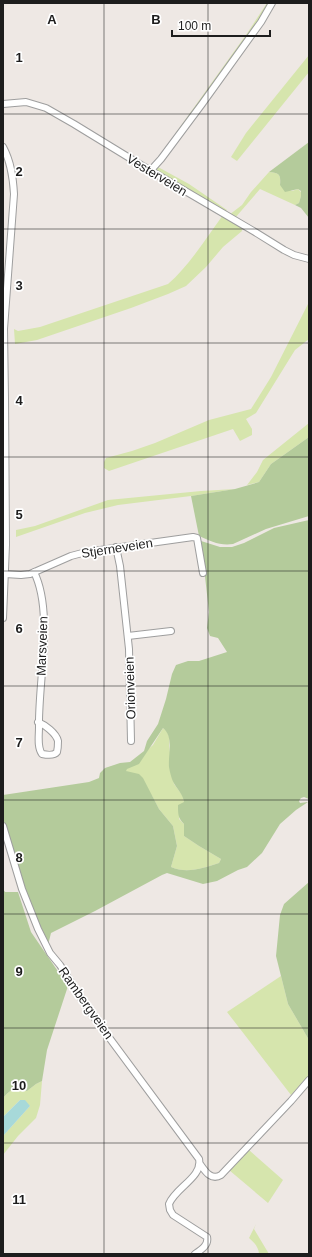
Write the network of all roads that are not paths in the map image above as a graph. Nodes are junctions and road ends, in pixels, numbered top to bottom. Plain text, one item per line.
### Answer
1 (272, 3) edge
2 (3, 104) edge
3 (3, 147) edge
4 (150, 170) junction
5 (309, 259) edge
6 (4, 539) edge
7 (116, 547) junction
8 (34, 572) junction
9 (203, 573) dead end
10 (5, 574) junction
11 (3, 618) edge
12 (171, 631) dead end
13 (128, 636) junction
14 (38, 722) junction
15 (131, 741) dead end
16 (3, 826) edge
17 (309, 1080) edge
18 (200, 1164) junction
19 (195, 1254) edge

1 - 4 street
2 - 4 street, Vesterveien
3 - 6 street
4 - 5 street, Vesterveien
6 - 10 street
7 - 8 street, Stjerneveien
7 - 9 street, Stjerneveien
7 - 13 street, Orionveien
8 - 10 street, Stjerneveien
8 - 14 street, Marsveien
10 - 11 street
12 - 13 street
13 - 15 street, Orionveien
14 - 14 street, Marsveien
16 - 18 street, Rambergveien
17 - 18 street, Rambergveien
18 - 19 street

